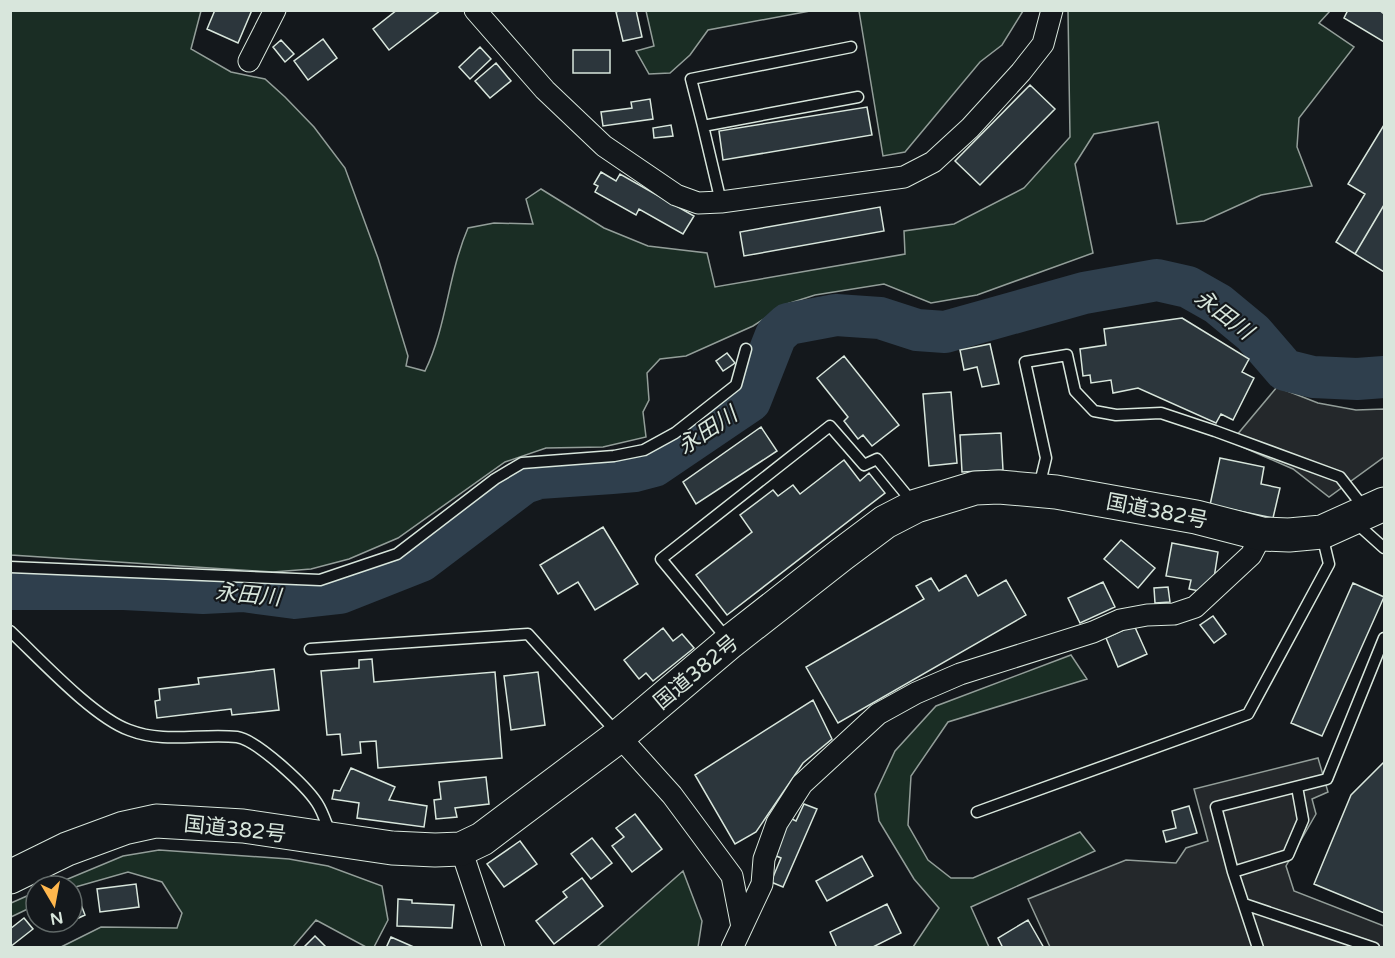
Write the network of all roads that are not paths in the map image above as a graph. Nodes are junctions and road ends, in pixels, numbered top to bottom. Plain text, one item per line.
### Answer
1 (275, 10) edge
2 (475, 10) edge
3 (1052, 10) edge
4 (851, 47) dead end
5 (249, 61) dead end
6 (858, 97) dead end
7 (704, 126) junction
8 (721, 202) junction
9 (746, 349) dead end
10 (1038, 490) junction
11 (916, 506) junction
12 (1368, 512) edge
13 (1322, 532) junction
14 (1262, 534) junction
15 (1384, 548) edge
16 (10, 567) edge
17 (10, 631) edge
18 (1384, 638) edge
19 (730, 642) junction
20 (309, 649) dead end
21 (619, 736) junction
22 (1297, 787) junction
23 (977, 812) dead end
24 (334, 841) junction
25 (461, 849) junction
26 (1233, 872) junction
27 (10, 877) edge
28 (1244, 904) junction
29 (742, 927) junction
30 (494, 948) edge
31 (732, 948) edge
32 (1258, 948) edge
33 (1374, 948) edge

1 - 5 street
2 - 8 street
3 - 8 street
4 - 7 lane
6 - 7 lane
7 - 8 lane
9 - 16 lane
10 - 11 highway, 国道382号
10 - 12 lane
10 - 14 highway, 国道382号
11 - 19 highway, 国道382号
11 - 19 lane
12 - 13 highway, 国道382号
12 - 15 lane
13 - 14 highway, 国道382号
13 - 23 lane
14 - 29 street
17 - 24 lane
18 - 22 lane
19 - 21 highway, 国道382号
20 - 21 lane
21 - 25 highway, 国道382号
21 - 29 street
22 - 26 lane
22 - 26 lane
24 - 25 highway, 国道382号
24 - 27 highway, 国道382号
25 - 30 street
26 - 28 lane
28 - 32 lane
28 - 33 lane
29 - 31 street

